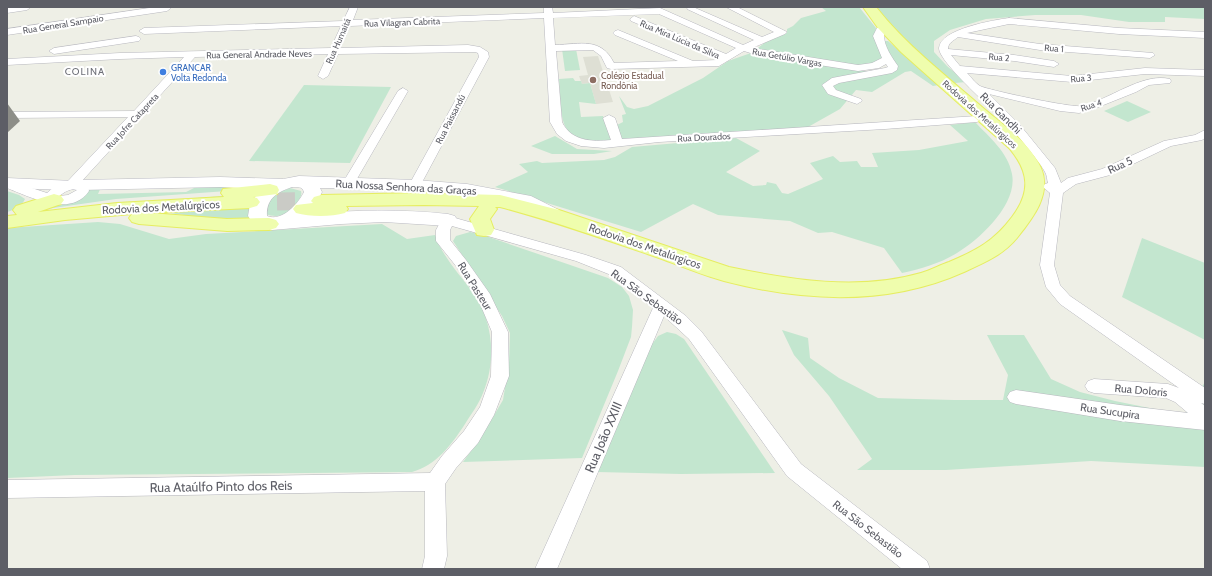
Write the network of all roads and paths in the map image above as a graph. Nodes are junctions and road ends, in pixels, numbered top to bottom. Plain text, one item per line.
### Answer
1 (27, 7) edge
2 (354, 7) edge
3 (730, 7) edge
4 (861, 7) edge
5 (869, 7) edge
6 (674, 8) dead end
7 (691, 9) dead end
8 (7, 10) edge
9 (660, 11) junction
10 (548, 12) edge
11 (347, 24) junction
12 (1076, 27) junction
13 (880, 30) junction
14 (144, 31) junction
15 (7, 32) edge
16 (618, 33) dead end
17 (958, 35) junction
18 (1205, 35) edge
19 (136, 39) junction
20 (762, 40) junction
21 (552, 48) junction
22 (743, 48) junction
23 (483, 49) joint
24 (1090, 50) junction
25 (333, 52) junction
26 (944, 52) junction
27 (1150, 55) dead end
28 (120, 56) junction
29 (191, 56) junction
30 (7, 58) edge
31 (887, 59) junction
32 (723, 61) junction
33 (7, 62) edge
34 (693, 64) junction
35 (1054, 64) dead end
36 (957, 69) junction
37 (1205, 73) edge
38 (323, 76) dead end
39 (1205, 82) edge
40 (976, 88) junction
41 (403, 91) dead end
42 (857, 101) dead end
43 (138, 114) junction
44 (7, 115) edge
45 (609, 118) dead end
46 (977, 119) junction
47 (1203, 136) edge
48 (618, 143) junction
49 (304, 182) junction
50 (1036, 182) junction
51 (7, 183) edge
52 (348, 184) junction
53 (73, 185) junction
54 (415, 185) junction
55 (276, 187) junction
56 (1057, 191) junction
57 (31, 193) junction
58 (250, 202) tunnel mouth
59 (46, 207) junction
60 (487, 209) junction
61 (301, 210) junction
62 (323, 210) junction
63 (552, 214) junction
64 (8, 217) edge
65 (448, 220) junction
66 (272, 223) junction
67 (484, 230) junction
68 (966, 263) junction
69 (662, 306) junction
70 (1094, 386) dead end
71 (1016, 397) dead end
72 (1205, 397) edge
73 (1205, 416) edge
74 (1205, 422) edge
75 (435, 482) junction
76 (7, 489) edge
77 (433, 569) edge
78 (546, 569) edge
79 (919, 569) edge

1 - 8 street
2 - 11 street, Rua Humaitá
3 - 20 street
4 - 13 main road, Rodovia dos Metalúrgicos
5 - 50 main road, Rodovia dos Metalúrgicos
6 - 9 street
7 - 20 street
9 - 10 street, Rua Vilagran Cabrita
9 - 22 street, Rua Getúlio Vargas
9 - 32 street, Rua Mira Lúcia da Silva
10 - 11 street, Rua Vilagran Cabrita
10 - 21 street, Rua Dourados
11 - 14 street, Rua Vilagran Cabrita
11 - 25 street, Rua Humaitá
12 - 17 street
12 - 18 street
12 - 24 street
13 - 31 street
13 - 46 main road, Rodovia dos Metalúrgicos
14 - 15 street, Rua General Sampaio
14 - 19 street
16 - 34 street
17 - 24 street, Rua 1
17 - 26 street
19 - 28 street
19 - 30 street
20 - 22 street
21 - 34 street
21 - 48 street, Rua Dourados
22 - 31 street, Rua Getúlio Vargas
22 - 32 street
23 - 25 street, Rua General Andrade Neves
23 - 54 street, Rua Paissandú
24 - 27 street, Rua 1
25 - 29 street, Rua General Andrade Neves
25 - 38 street, Rua Humaitá
26 - 35 street, Rua 2
26 - 36 street, Rua Gandhi
28 - 29 street, Rua General Andrade Neves
28 - 33 street, Rua General Andrade Neves
29 - 43 street, Rua Jofre Catapreta
31 - 42 street
32 - 34 street
36 - 37 street, Rua 3
36 - 40 street, Rua Gandhi
39 - 40 street, Rua 4
40 - 56 street, Rua Gandhi
41 - 52 street
43 - 44 street
43 - 53 street, Rua Jofre Catapreta
45 - 48 street
46 - 48 street, Rua Dourados
46 - 68 main road, Rodovia dos Metalúrgicos
47 - 56 street, Rua 5
49 - 52 street, Rua Nossa Senhora das Graças
49 - 55 street, Rua Nossa Senhora das Graças
49 - 61 street
50 - 56 street
50 - 68 main road, Rodovia dos Metalúrgicos
51 - 53 street
51 - 57 street
52 - 54 street, Rua Nossa Senhora das Graças
53 - 55 street
53 - 59 street, Rua Jofre Catapreta
54 - 63 street, Rua Nossa Senhora das Graças
55 - 59 main road
55 - 66 street
56 - 72 street, Rua Gandhi
57 - 59 street
57 - 64 main road
58 - 59 main road, Rodovia dos Metalúrgicos
59 - 64 main road, Rodovia dos Metalúrgicos
59 - 64 main road
59 - 66 main road
60 - 61 main road
60 - 63 main road
60 - 67 main road
61 - 62 street, Rua São Sebastião
61 - 66 street
62 - 63 main road, Rodovia dos Metalúrgicos
62 - 65 street, Rua São Sebastião
62 - 66 street, Rua São Sebastião
63 - 68 main road, Rodovia dos Metalúrgicos
65 - 67 street, Rua São Sebastião
65 - 75 street, Rua Pasteur
67 - 69 street, Rua São Sebastião
69 - 78 street, Rua João XXIII
69 - 79 street, Rua São Sebastião
70 - 73 street, Rua Doloris
71 - 74 street, Rua Sucupira
75 - 76 street, Rua Ataúlfo Pinto dos Reis
75 - 77 street

